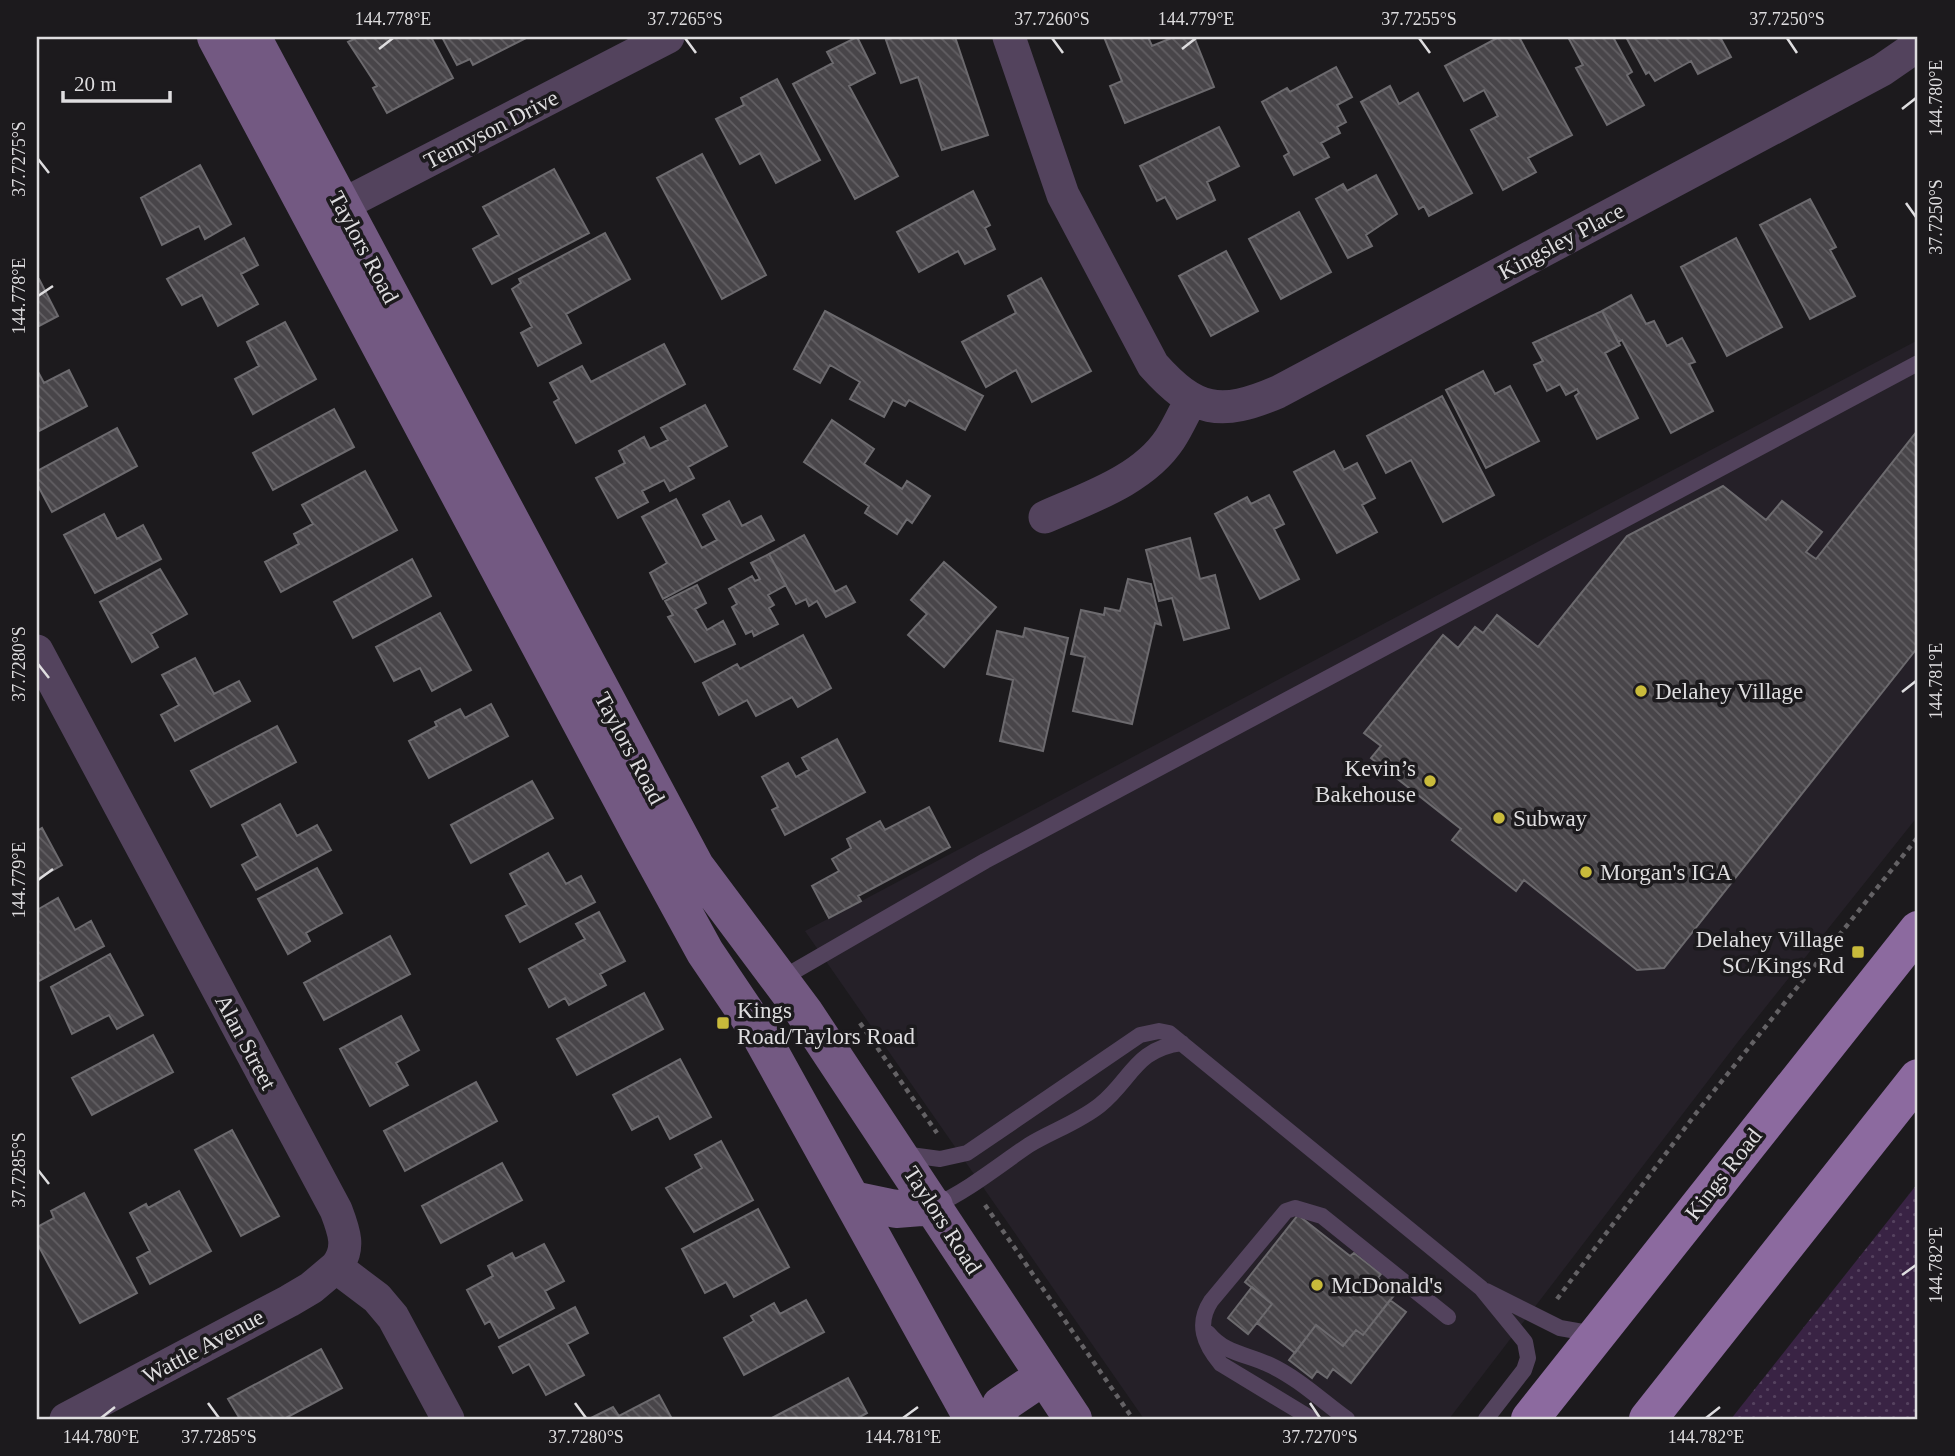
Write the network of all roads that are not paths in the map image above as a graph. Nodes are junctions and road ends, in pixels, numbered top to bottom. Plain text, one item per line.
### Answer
1 (216, 37) edge
2 (252, 37) edge
3 (668, 37) edge
4 (1009, 37) edge
5 (1918, 38) edge
6 (328, 213) junction
7 (1918, 363) edge
8 (1191, 400) junction
9 (1045, 517) dead end
10 (37, 651) edge
11 (1918, 930) edge
12 (779, 980) junction
13 (757, 1029) junction
14 (1182, 1043) junction
15 (1918, 1078) edge
16 (899, 1154) junction
17 (853, 1200) junction
18 (934, 1206) junction
19 (336, 1267) junction
20 (1481, 1288) junction
21 (1448, 1317) dead end
22 (1203, 1318) junction
23 (1728, 1320) junction
24 (1598, 1335) junction
25 (1044, 1376) junction
26 (66, 1419) edge
27 (447, 1419) edge
28 (973, 1419) edge
29 (999, 1419) edge
30 (1073, 1419) edge
31 (1312, 1419) edge
32 (1347, 1419) edge
33 (1486, 1419) edge
34 (1531, 1419) edge
35 (1648, 1419) edge
36 (1662, 1419) edge

1 - 6 main road, Taylors Road
2 - 6 main road, Taylors Road
3 - 6 street, Tennyson Drive
4 - 8 street, Kingsley Place
5 - 8 street, Kingsley Place
6 - 12 main road, Taylors Road
6 - 13 main road, Taylors Road
7 - 12 lane
8 - 9 street
10 - 19 street, Alan Street
11 - 24 main road, Kings Road
12 - 13 main road
12 - 16 main road, Taylors Road
13 - 17 main road, Taylors Road
14 - 16 lane
14 - 18 lane
14 - 20 lane
15 - 23 main road
16 - 18 main road, Taylors Road
17 - 18 main road
17 - 28 main road, Taylors Road
18 - 25 main road, Taylors Road
19 - 26 street, Wattle Avenue
19 - 27 street
20 - 24 lane
20 - 33 lane
21 - 22 lane
22 - 31 lane
22 - 32 lane
23 - 35 main road
23 - 36 main road
24 - 34 main road, Kings Road
25 - 29 main road
25 - 30 main road, Taylors Road

